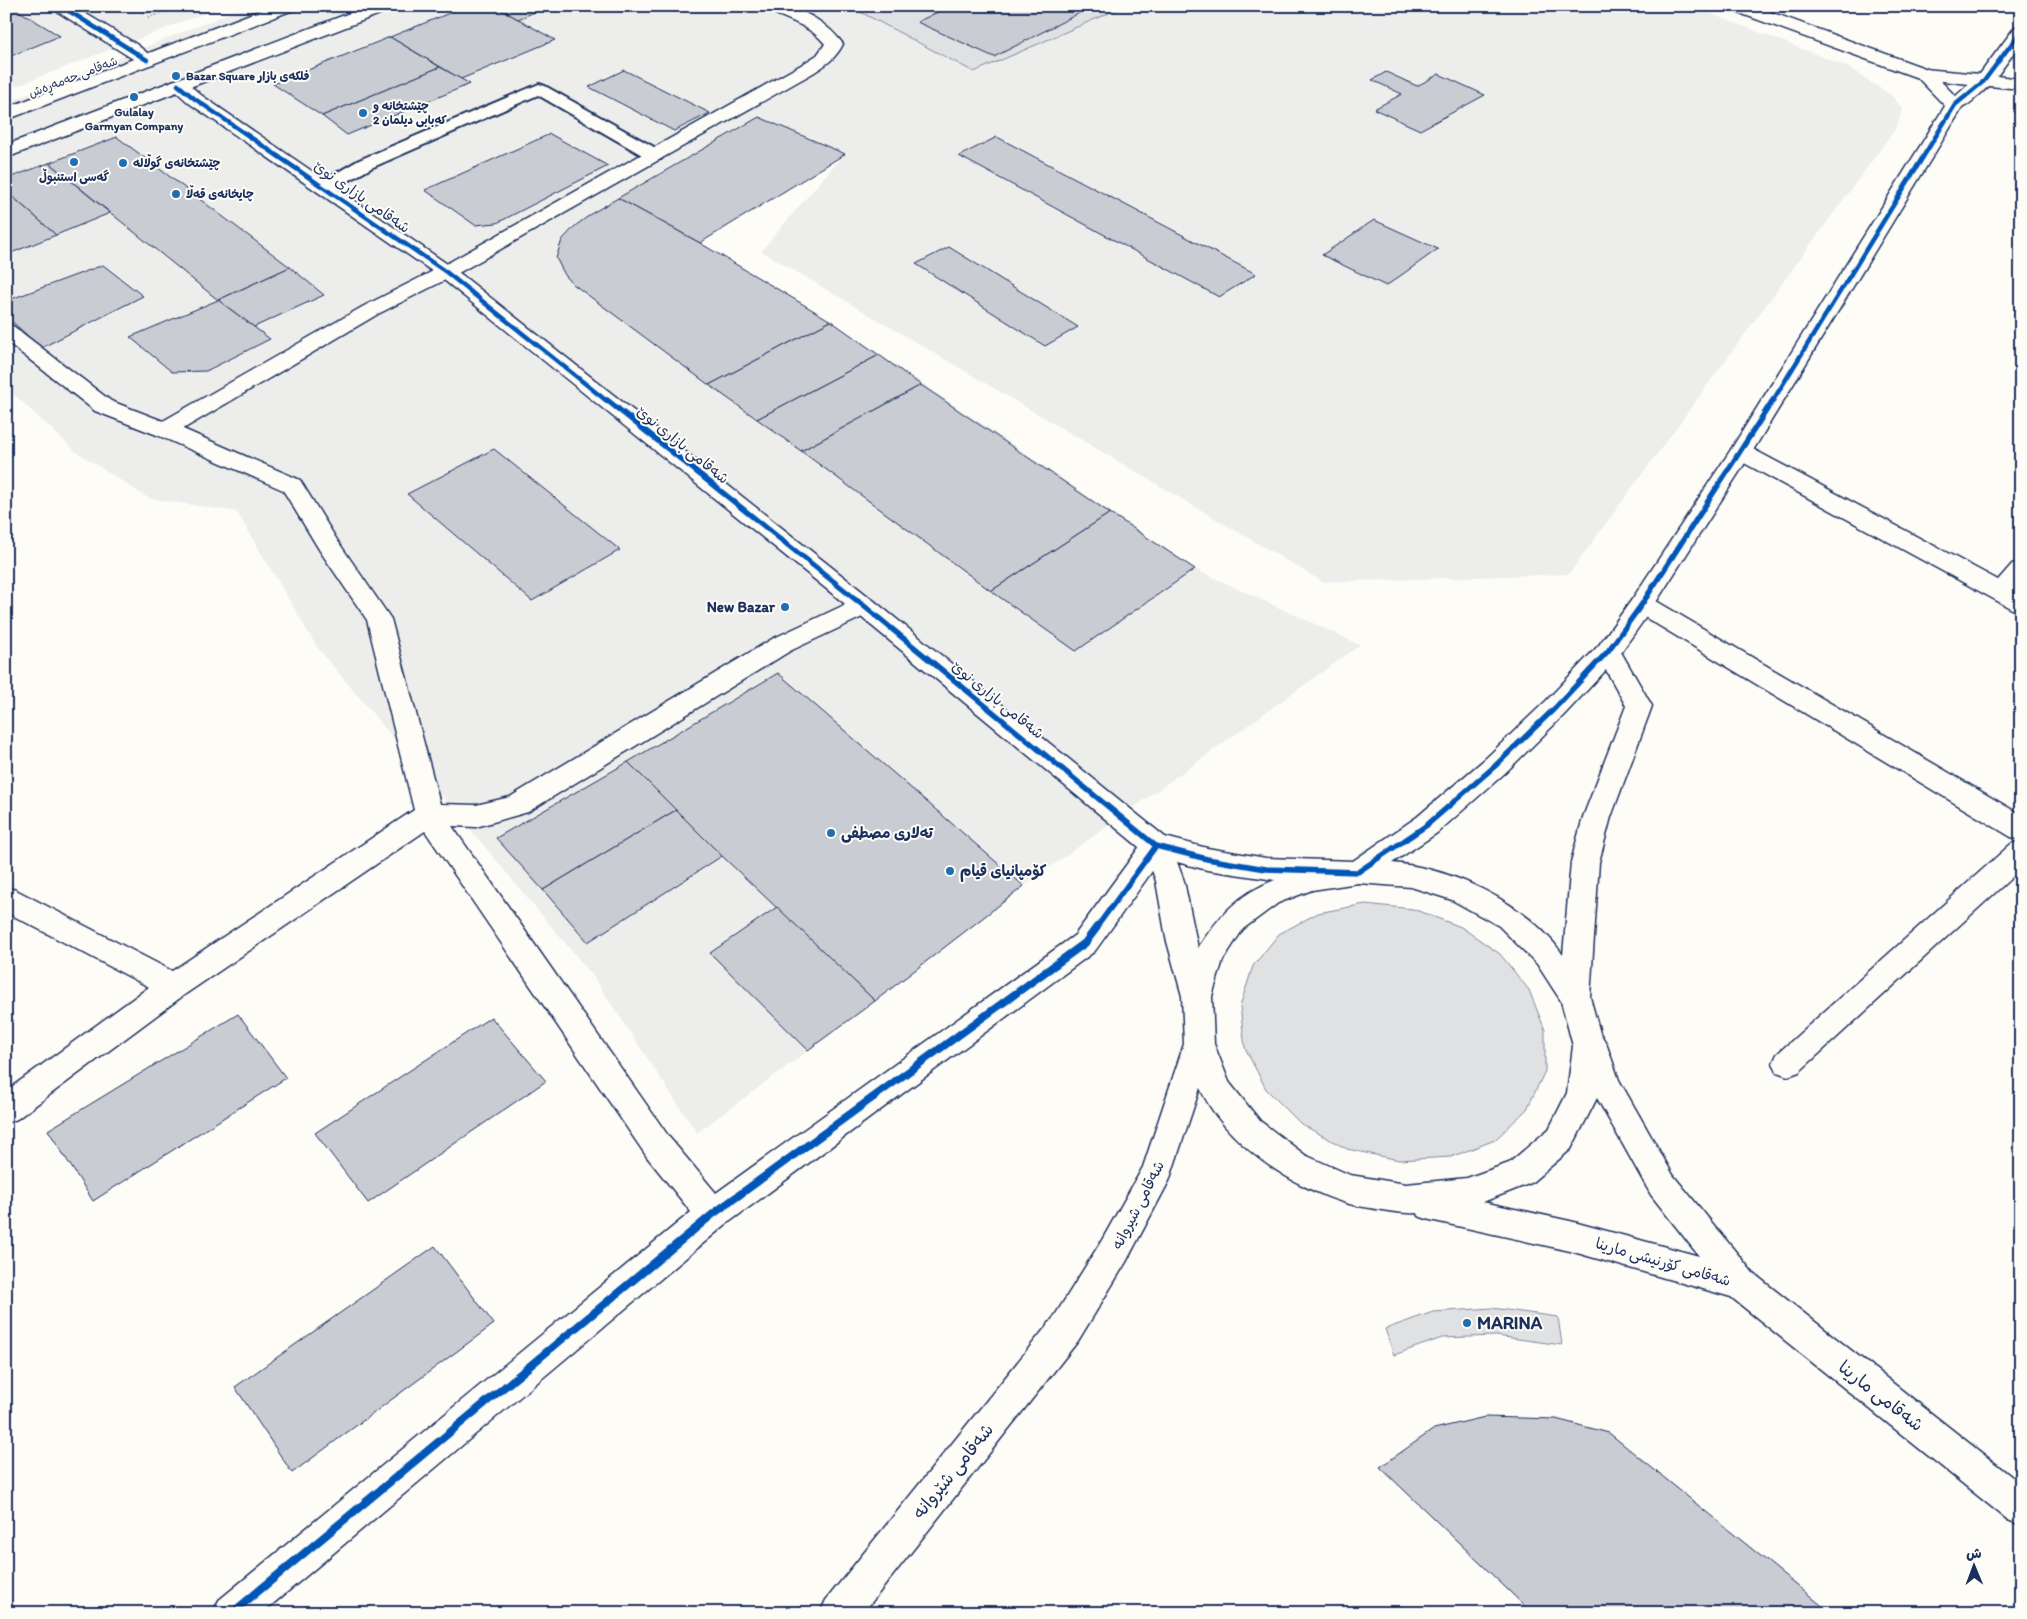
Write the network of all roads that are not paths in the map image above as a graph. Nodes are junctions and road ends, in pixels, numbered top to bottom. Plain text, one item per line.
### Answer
1 (61, 6) edge
2 (287, 6) edge
3 (384, 6) edge
4 (772, 6) edge
5 (1749, 8) edge
6 (2021, 31) edge
7 (162, 73) junction
8 (1924, 74) junction
9 (1984, 81) junction
10 (2021, 84) edge
11 (1955, 105) junction
12 (6, 115) edge
13 (6, 152) edge
14 (655, 154) junction
15 (325, 187) junction
16 (446, 272) junction
17 (6, 330) edge
18 (165, 430) junction
19 (1741, 452) junction
20 (2021, 570) edge
21 (2011, 598) edge
22 (1642, 604) junction
23 (864, 606) junction
24 (1608, 651) junction
25 (429, 814) junction
26 (2021, 829) edge
27 (1156, 846) junction
28 (2021, 852) edge
29 (1358, 872) junction
30 (6, 898) edge
31 (174, 986) junction
32 (1197, 996) junction
33 (1575, 998) junction
34 (1199, 1044) junction
35 (1788, 1063) dead end
36 (6, 1109) edge
37 (1406, 1199) junction
38 (713, 1214) junction
39 (1741, 1284) junction
40 (1066, 1329) joint
41 (2021, 1507) edge
42 (232, 1613) edge
43 (839, 1613) edge

1 - 7 main road, شەقامی بازاری نوێ
2 - 7 main road, شەقامی حەمەڕەش
3 - 7 main road, شەقامی حەمەڕەش
4 - 14 main road
5 - 8 main road
6 - 9 main road
7 - 12 main road, شەقامی حەمەڕەش
7 - 13 main road, شەقامی حەمەڕەش
7 - 15 main road, شەقامی بازاری نوێ
8 - 9 main road
8 - 11 main road
9 - 10 main road
9 - 11 main road
11 - 19 main road
14 - 15 lane
14 - 16 main road
15 - 16 main road, شەقامی بازاری نوێ
16 - 18 main road
16 - 23 main road, شەقامی بازاری نوێ
17 - 18 main road
18 - 25 main road
19 - 21 main road
19 - 22 main road
20 - 21 main road
22 - 24 main road
22 - 26 main road
23 - 25 main road
23 - 27 main road, شەقامی بازاری نوێ
24 - 29 main road
24 - 33 main road
25 - 31 main road
25 - 38 main road
27 - 29 main road
27 - 32 main road
27 - 38 main road
28 - 35 main road
29 - 32 main road
29 - 33 main road
30 - 31 main road
31 - 36 main road
32 - 34 main road
33 - 37 main road
33 - 39 main road, شەقامی کۆرنیشی مارینا
34 - 37 main road
34 - 40 main road, شەقامی شیروانە
37 - 39 main road, شەقامی کۆرنیشی مارینا
38 - 42 main road
39 - 41 main road, شەقامی مارینا
40 - 43 main road, شەقامی شێروانە

